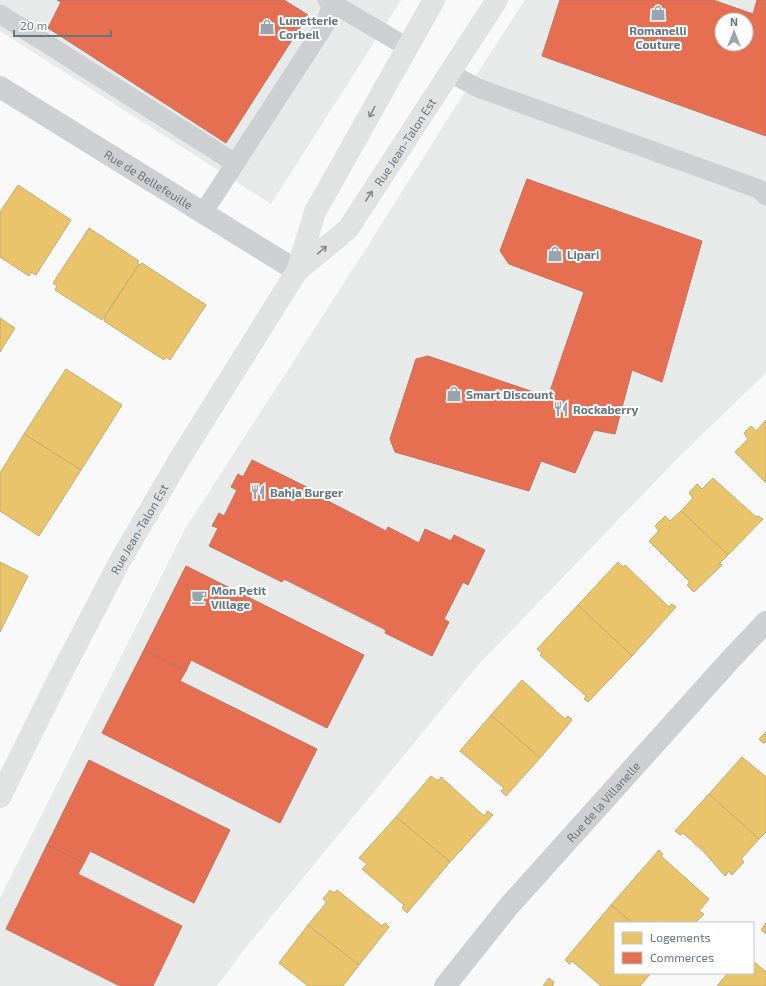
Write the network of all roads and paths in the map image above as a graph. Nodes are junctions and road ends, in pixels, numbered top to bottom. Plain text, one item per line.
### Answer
1 (434, 0) edge
2 (497, 0) edge
3 (330, 1) edge
4 (0, 14) edge
5 (407, 47) junction
6 (450, 73) junction
7 (2, 93) edge
8 (235, 163) junction
9 (766, 196) edge
10 (203, 213) junction
11 (297, 271) junction
12 (766, 622) edge
13 (0, 797) edge
14 (445, 986) edge

1 - 5 main road, Rue Jean-Talon Est
2 - 6 main road, Rue Jean-Talon Est
3 - 5 lane
3 - 8 lane
4 - 8 lane
5 -> 11 main road, Rue Jean-Talon Est
6 - 9 lane
11 -> 6 main road, Rue Jean-Talon Est
7 - 10 street, Rue de Bellefeuille
8 - 10 lane
10 - 11 street, Rue de Bellefeuille
11 - 13 main road, Rue Jean-Talon Est
12 - 14 street, Rue de la Villanelle

